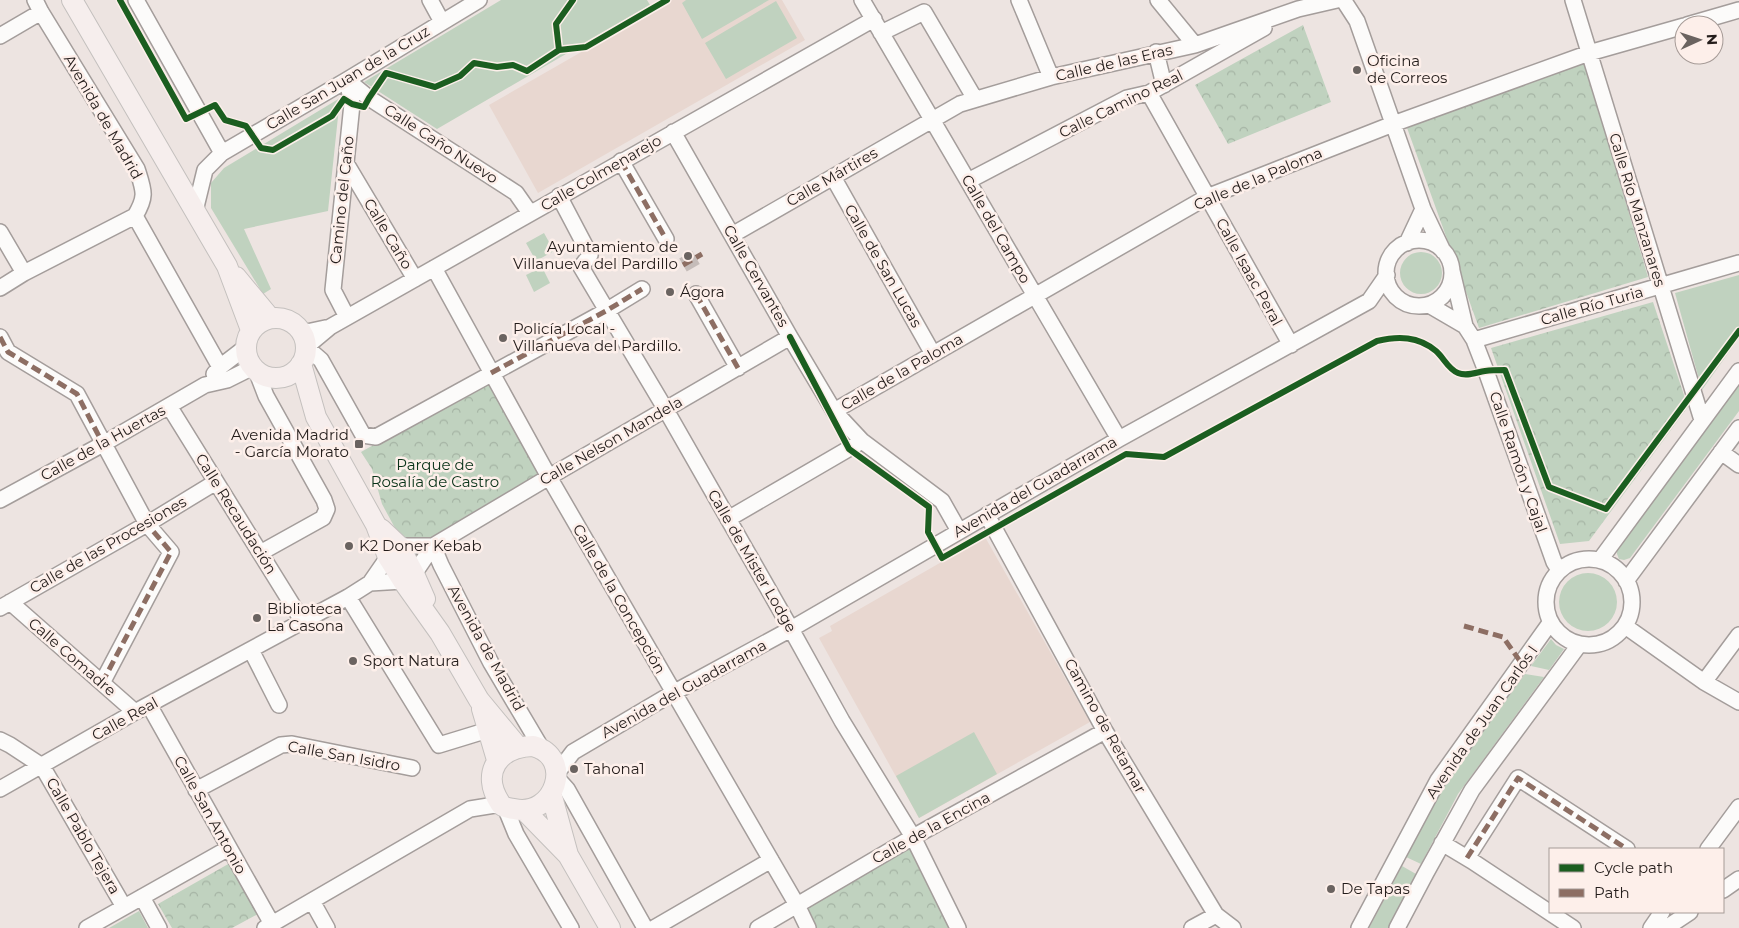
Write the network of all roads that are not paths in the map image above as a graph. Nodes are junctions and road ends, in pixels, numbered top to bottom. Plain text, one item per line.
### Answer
1 (72, 0) edge
2 (136, 0) edge
3 (430, 0) edge
4 (479, 0) edge
5 (862, 0) edge
6 (1019, 0) edge
7 (1158, 0) edge
8 (1337, 0) edge
9 (1344, 0) edge
10 (1356, 0) edge
11 (1573, 0) edge
12 (1300, 3) edge
13 (38, 6) edge
14 (1739, 10) edge
15 (1722, 15) edge
16 (1357, 21) junction
17 (442, 22) junction
18 (877, 26) junction
19 (1674, 29) edge
20 (0, 36) edge
21 (1195, 45) junction
22 (1156, 52) junction
23 (1589, 53) junction
24 (1051, 77) junction
25 (347, 80) junction
26 (1164, 84) junction
27 (1149, 93) junction
28 (975, 99) junction
29 (932, 120) junction
30 (1393, 124) junction
31 (674, 132) junction
32 (222, 153) junction
33 (621, 162) junction
34 (346, 163) junction
35 (833, 177) junction
36 (968, 181) junction
37 (559, 196) junction
38 (1207, 197) junction
39 (1423, 209) junction
40 (195, 211) junction
41 (530, 213) junction
42 (134, 216) junction
43 (0, 232) edge
44 (732, 235) junction
45 (666, 239) dead end
46 (1407, 243) junction
47 (1443, 251) junction
48 (1739, 263) edge
49 (227, 266) junction
50 (434, 268) junction
51 (1452, 271) junction
52 (24, 273) junction
53 (1387, 275) junction
54 (415, 279) junction
55 (1661, 286) junction
56 (0, 288) edge
57 (642, 289) dead end
58 (696, 294) dead end
59 (1035, 295) junction
60 (1401, 301) junction
61 (1370, 302) junction
62 (1428, 305) junction
63 (606, 311) junction
64 (346, 317) junction
65 (270, 318) junction
66 (1465, 326) junction
67 (0, 337) edge
68 (790, 337) junction
69 (249, 339) junction
70 (1474, 340) junction
71 (1291, 346) junction
72 (303, 348) junction
73 (933, 354) junction
74 (220, 367) junction
75 (738, 368) junction
76 (255, 369) junction
77 (1739, 370) edge
78 (491, 373) junction
79 (276, 378) junction
80 (205, 385) junction
81 (169, 406) junction
82 (666, 410) junction
83 (834, 411) junction
84 (316, 417) junction
85 (1702, 420) junction
86 (1739, 428) edge
87 (1119, 439) junction
88 (862, 441) junction
89 (103, 444) junction
90 (1721, 452) junction
91 (1739, 465) edge
92 (549, 476) junction
93 (216, 482) junction
94 (0, 500) edge
95 (987, 515) junction
96 (728, 519) junction
97 (147, 524) junction
98 (959, 531) junction
99 (433, 546) junction
100 (393, 551) junction
101 (260, 553) junction
102 (1600, 560) junction
103 (1559, 570) junction
104 (408, 578) junction
105 (1626, 581) junction
106 (370, 583) junction
107 (348, 597) junction
108 (5, 605) edge
109 (303, 622) junction
110 (1550, 623) junction
111 (1625, 626) junction
112 (792, 629) junction
113 (1739, 636) edge
114 (1579, 645) junction
115 (251, 650) junction
116 (1704, 682) junction
117 (102, 683) junction
118 (673, 693) junction
119 (479, 700) junction
120 (1739, 702) edge
121 (149, 705) junction
122 (279, 705) dead end
123 (135, 712) junction
124 (488, 730) junction
125 (1105, 731) junction
126 (5, 742) edge
127 (518, 748) junction
128 (544, 750) junction
129 (573, 752) junction
130 (497, 760) junction
131 (42, 766) junction
132 (412, 768) dead end
133 (555, 782) junction
134 (492, 783) junction
135 (0, 789) edge
136 (196, 790) junction
137 (503, 806) junction
138 (1739, 807) edge
139 (470, 809) junction
140 (525, 811) junction
141 (913, 837) junction
142 (1442, 843) junction
143 (229, 848) junction
144 (1625, 848) edge
145 (1709, 848) edge
146 (568, 855) junction
147 (1467, 858) junction
148 (771, 860) junction
149 (1739, 879) edge
150 (1724, 889) edge
151 (142, 897) junction
152 (312, 901) junction
153 (797, 905) junction
154 (124, 907) junction
155 (1549, 912) edge
156 (1550, 913) edge
157 (1661, 913) edge
158 (1688, 913) edge
159 (1212, 922) edge
160 (268, 926) edge
161 (87, 928) edge
162 (159, 928) edge
163 (327, 928) edge
164 (571, 928) edge
165 (610, 928) edge
166 (645, 928) edge
167 (654, 928) edge
168 (758, 928) edge
169 (808, 928) edge
170 (958, 928) edge
171 (1192, 928) edge
172 (1233, 928) edge
173 (1359, 928) edge
174 (1397, 928) edge
175 (1573, 928) edge
176 (1651, 928) edge
177 (1666, 928) edge

1 - 40 main road, Avenida de Madrid
2 - 32 street
3 - 17 street
4 - 17 street, Calle San Juan de la Cruz
5 - 18 street, Calle del Campo
6 - 24 street
7 - 21 street
8 - 12 street, Calle Camino Real
9 - 10 street
9 - 16 street
10 - 16 street
11 - 23 street, Calle Río Manzanares
12 - 21 street, Calle de las Eras
12 - 26 street, Calle Camino Real
13 - 20 street
13 - 42 street, Avenida de Madrid
14 - 15 street, Calle de la Paloma
16 - 30 street
17 - 25 street, Calle San Juan de la Cruz
18 - 28 street, Calle Colmenarejo
18 - 29 street, Calle del Campo
18 - 31 street, Calle Colmenarejo
19 - 23 street, Calle de la Paloma
21 - 22 street, Calle de las Eras
22 - 24 street, Calle de las Eras
22 - 26 street
23 - 30 street, Calle de la Paloma
23 - 55 street, Calle Río Manzanares
24 - 28 street, Calle de las Eras
25 - 32 street, Calle San Juan de la Cruz
25 - 34 street, Camino del Caño
25 - 41 street, Calle Caño Nuevo
26 - 27 street, Calle Camino Real
27 - 36 street, Calle Camino Real
27 - 38 street, Calle Isaac Peral
28 - 29 street, Calle de las Eras
29 - 35 street, Calle Mártires
29 - 36 street, Calle del Campo
30 - 38 street, Calle de la Paloma
30 - 39 street
31 - 33 street, Calle Colmenarejo
31 - 44 street, Calle Cervantes
32 - 40 street, Calle San Juan de la Cruz
33 - 37 street, Calle Colmenarejo
33 - 45 street
34 - 54 street, Calle Caño
34 - 64 street, Camino del Caño
35 - 44 street, Calle Mártires
35 - 73 street, Calle de San Lucas
36 - 59 street, Calle del Campo
37 - 41 street, Calle Colmenarejo
37 - 63 street, Calle de Mister Lodge
38 - 59 street, Calle de la Paloma
38 - 71 street, Calle Isaac Peral
39 - 46 street
39 - 47 street
40 - 49 main road, Avenida de Madrid
41 - 50 street, Calle Colmenarejo
42 - 52 street
42 - 74 street
43 - 52 street
44 - 68 street, Calle Cervantes
46 - 47 street
46 - 53 street
47 - 51 street
48 - 55 street, Calle Río Turia
49 - 65 main road, Avenida de Madrid
49 - 69 main road, Avenida de Madrid
50 - 54 street, Calle Colmenarejo
50 - 78 street, Calle de la Concepción
51 - 62 street
51 - 66 street, Calle Ramón y Cajal
52 - 56 street
53 - 60 street
53 - 61 street, Avenida del Guadarrama
54 - 64 street, Calle Colmenarejo
55 - 70 street, Calle Río Turia
55 - 85 street, Calle Río Manzanares
57 - 63 street
58 - 75 street
59 - 73 street, Calle de la Paloma
59 - 87 street, Calle del Campo
60 - 61 street, Avenida del Guadarrama
60 - 62 street
61 - 71 street, Avenida del Guadarrama
62 - 66 street, Calle Ramón y Cajal
63 - 78 street
63 - 82 street, Calle de Mister Lodge
64 - 72 street, Calle Colmenarejo
65 - 69 main road
65 - 72 main road
66 - 70 street, Calle Ramón y Cajal
67 - 89 street
68 - 75 street, Calle Nelson Mandela
68 - 83 street, Calle Cervantes
69 - 74 street, Calle de la Huertas
69 - 76 main road
70 - 103 street, Calle Ramón y Cajal
71 - 87 street, Avenida del Guadarrama
72 - 78 street
72 - 79 main road
72 - 84 main road, Avenida de Madrid
73 - 83 street, Calle de la Paloma
74 - 80 street, Calle de la Huertas
75 - 82 street, Calle Nelson Mandela
76 - 79 main road
76 - 80 street, Calle de la Huertas
76 - 101 street
77 - 85 street
78 - 92 street, Calle de la Concepción
79 - 84 main road, Avenida de Madrid
80 - 81 street, Calle de la Huertas
81 - 89 street, Calle de la Huertas
81 - 93 street, Calle Recaudación
82 - 92 street, Calle Nelson Mandela
82 - 96 street, Calle de Mister Lodge
83 - 88 street, Calle Cervantes
84 - 100 main road, Avenida de Madrid
85 - 102 street
86 - 90 street
87 - 95 street, Avenida del Guadarrama
88 - 96 street
88 - 98 street, Calle Cervantes
89 - 94 street, Calle de la Huertas
89 - 97 street
90 - 91 street
90 - 105 street
92 - 99 street, Calle Nelson Mandela
92 - 118 street, Calle de la Concepción
93 - 97 street, Calle de las Procesiones
93 - 101 street, Calle Recaudación
95 - 98 street, Avenida del Guadarrama
95 - 125 street, Camino de Retamar
96 - 112 street, Calle de Mister Lodge
97 - 108 street, Calle de las Procesiones
97 - 117 street
98 - 112 street, Avenida del Guadarrama
99 - 100 street
99 - 104 street
99 - 128 street, Avenida de Madrid
100 - 104 main road, Avenida de Madrid
100 - 106 street, Calle Real
101 - 109 street, Calle Recaudación
102 - 103 street
102 - 105 street
103 - 110 street
104 - 106 street, Calle Real
104 - 119 main road, Avenida de Madrid
105 - 111 street
106 - 107 street, Calle Real
107 - 109 street, Calle Real
107 - 124 street
108 - 117 street, Calle Comadre
109 - 115 street, Calle Real
110 - 114 street
110 - 173 street, Avenida de Juan Carlos I
111 - 114 street
111 - 116 street
112 - 118 street, Avenida del Guadarrama
112 - 141 street, Calle de Mister Lodge
113 - 116 street
114 - 142 street, Avenida de Juan Carlos I
115 - 121 street, Calle Real
115 - 122 street
116 - 120 street
117 - 123 street, Calle Comadre
118 - 129 street, Avenida del Guadarrama
118 - 148 street, Calle de la Concepción
119 - 124 main road, Avenida de Madrid
119 - 127 main road, Avenida de Madrid
121 - 123 street, Calle Real
121 - 136 street, Calle San Antonio
123 - 131 street, Calle Real
124 - 130 main road, Avenida de Madrid
125 - 141 street, Calle de la Encina
125 - 159 street, Camino de Retamar
126 - 131 street
127 - 128 main road
127 - 130 main road
128 - 129 street
128 - 133 main road
129 - 133 street, Avenida del Guadarrama
130 - 134 main road
131 - 135 street, Calle Real
131 - 154 street, Calle Pablo Tejera
132 - 136 street, Calle San Isidro
133 - 140 main road
133 - 146 main road
133 - 166 street
134 - 137 main road
134 - 139 street
136 - 143 street, Calle San Antonio
137 - 139 street
137 - 140 main road
137 - 164 street
138 - 145 street
139 - 152 street
140 - 146 main road
141 - 153 street, Calle de la Encina
141 - 170 street, Calle de Mister Lodge
142 - 147 street
142 - 174 street, Avenida de Juan Carlos I
143 - 151 street
143 - 160 street, Calle San Antonio
144 - 147 street
146 - 165 main road
147 - 155 street
148 - 153 street, Calle de la Concepción
148 - 167 street
149 - 150 street
151 - 154 street
151 - 162 street
152 - 160 street
152 - 163 street
153 - 168 street, Calle de la Encina
153 - 169 street, Calle de la Concepción
154 - 161 street
156 - 175 street
157 - 176 street
158 - 177 street
159 - 171 street
159 - 172 street, Camino de Retamar

